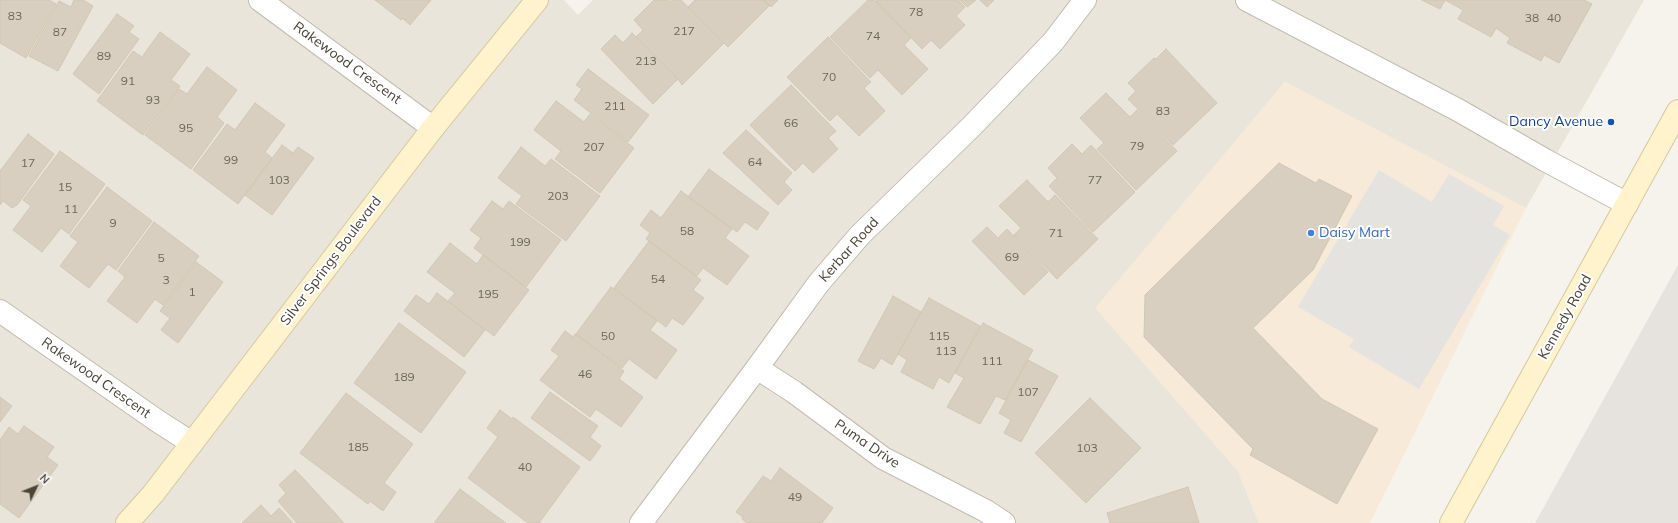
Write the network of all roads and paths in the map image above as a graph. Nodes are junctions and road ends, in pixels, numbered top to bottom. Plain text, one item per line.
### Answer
1 (260, 0) edge
2 (537, 0) edge
3 (1085, 0) edge
4 (1247, 0) edge
5 (1678, 111) edge
6 (433, 128) junction
7 (1627, 204) junction
8 (0, 311) edge
9 (757, 368) junction
10 (192, 443) junction
11 (127, 523) edge
12 (641, 523) edge
13 (1004, 523) edge
14 (1451, 523) edge

1 - 6 street, Rakewood Crescent
2 - 6 street, Silver Springs Boulevard
3 - 9 street, Kerbar Road
4 - 7 street
5 - 7 street, Kennedy Road
6 - 10 street, Silver Springs Boulevard
7 - 14 street, Kennedy Road
8 - 10 street, Rakewood Crescent
9 - 12 street, Kerbar Road
9 - 13 street, Puma Drive
10 - 11 street, Silver Springs Boulevard

